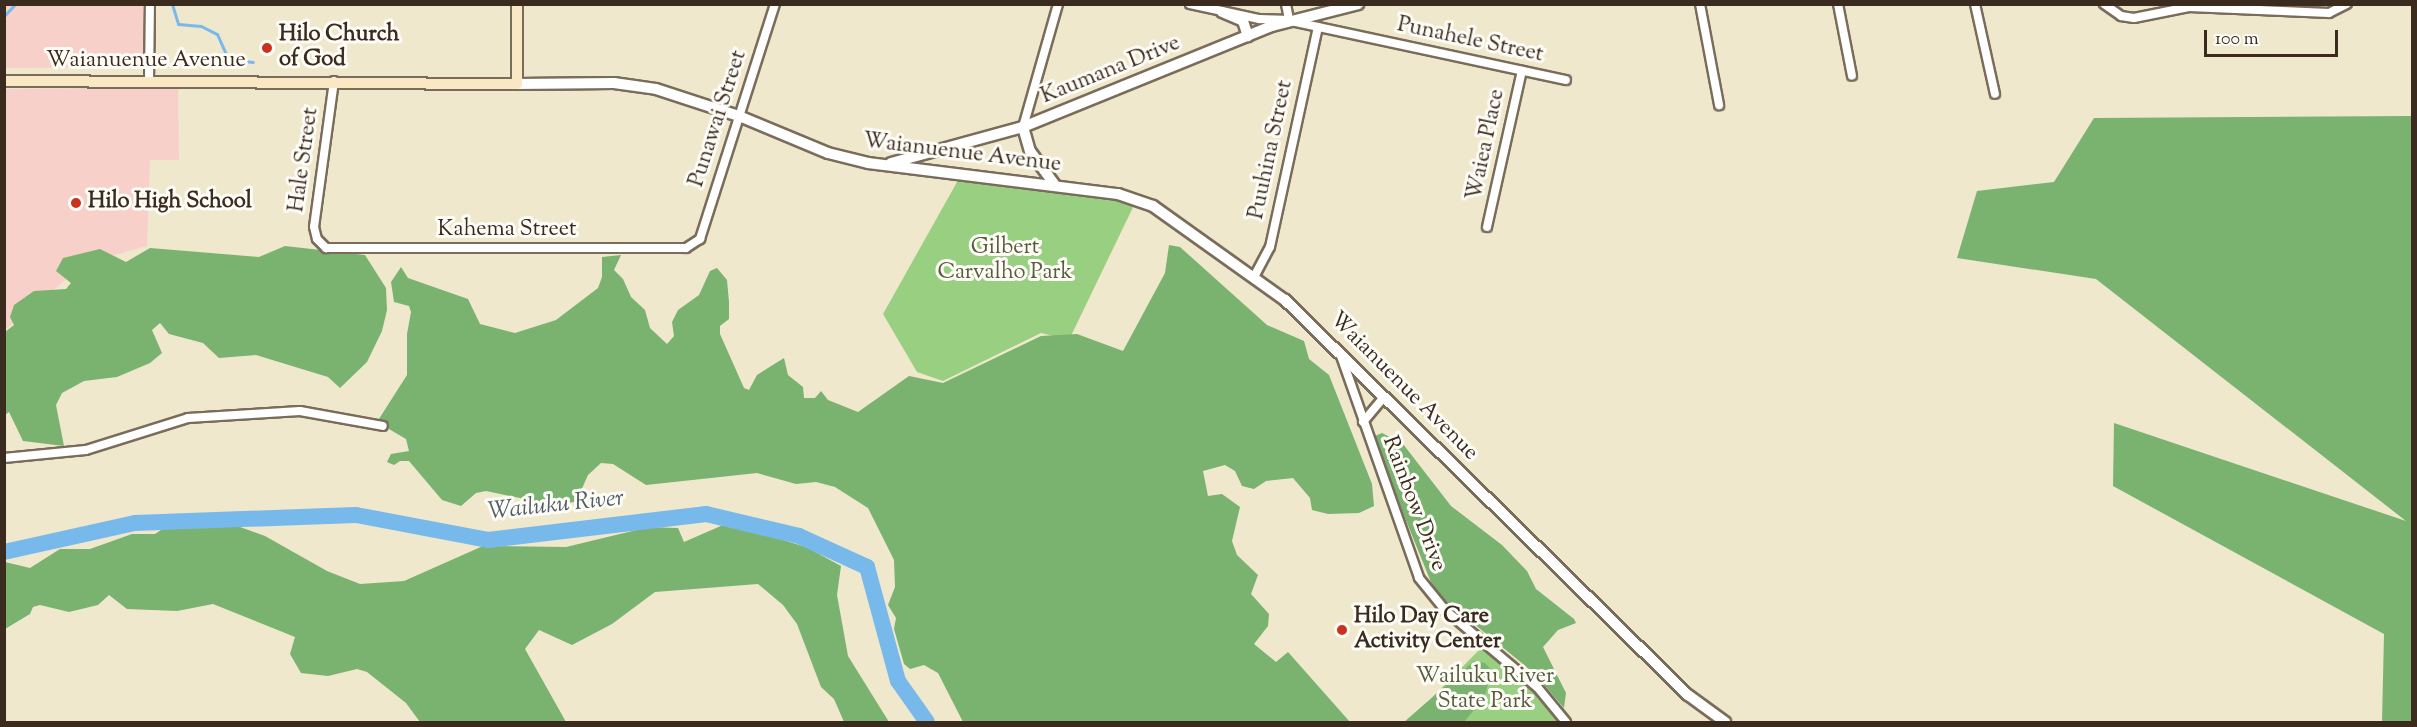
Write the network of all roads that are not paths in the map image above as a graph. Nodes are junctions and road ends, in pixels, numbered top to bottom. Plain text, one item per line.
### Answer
1 (150, 4) edge
2 (517, 4) edge
3 (775, 4) edge
4 (1058, 4) edge
5 (1190, 4) edge
6 (1286, 4) edge
7 (1358, 4) edge
8 (1700, 4) edge
9 (1838, 4) edge
10 (1975, 4) edge
11 (2104, 4) edge
12 (2346, 4) edge
13 (1222, 12) junction
14 (1289, 21) junction
15 (1318, 27) junction
16 (1248, 36) junction
17 (1521, 71) junction
18 (1852, 76) dead end
19 (4, 81) edge
20 (149, 81) junction
21 (334, 81) junction
22 (1566, 81) dead end
23 (517, 84) junction
24 (1995, 94) dead end
25 (1719, 105) dead end
26 (739, 116) junction
27 (1023, 127) junction
28 (875, 164) junction
29 (1055, 185) junction
30 (1487, 227) dead end
31 (319, 243) joint
32 (695, 244) joint
33 (1254, 277) junction
34 (1340, 351) junction
35 (1384, 397) junction
36 (1363, 422) junction
37 (383, 426) dead end
38 (4, 458) edge
39 (1566, 723) edge
40 (1725, 723) edge

1 - 20 street
2 - 23 main road
3 - 26 street, Punawai Street
4 - 27 street
5 - 13 street, Punahele Street
6 - 14 street
7 - 14 street, Kaumana Drive
8 - 25 street
9 - 18 street
10 - 24 street
11 - 12 street
13 - 14 street, Punahele Street
13 - 16 street
14 - 15 street, Punahele Street
14 - 16 street, Kaumana Drive
15 - 17 street, Punahele Street
15 - 33 street, Puuhina Street
16 - 27 street, Kaumana Drive
17 - 22 street, Punahele Street
17 - 30 street, Waiea Place
19 - 20 main road, Waianuenue Avenue
20 - 21 main road, Waianuenue Avenue
21 - 23 main road, Waianuenue Avenue
21 - 31 street, Hale Street
23 - 26 street, Waianuenue Avenue
26 - 28 street, Waianuenue Avenue
26 - 32 street, Punawai Street
27 - 28 street, Kaumana Drive
27 - 29 street
28 - 29 street, Waianuenue Avenue
29 - 33 street, Waianuenue Avenue
31 - 32 street, Kahema Street
33 - 34 street, Waianuenue Avenue
34 - 35 street, Waianuenue Avenue
34 - 36 street, Rainbow Drive
35 - 36 street
35 - 40 street, Waianuenue Avenue
36 - 39 street, Rainbow Drive
37 - 38 street

